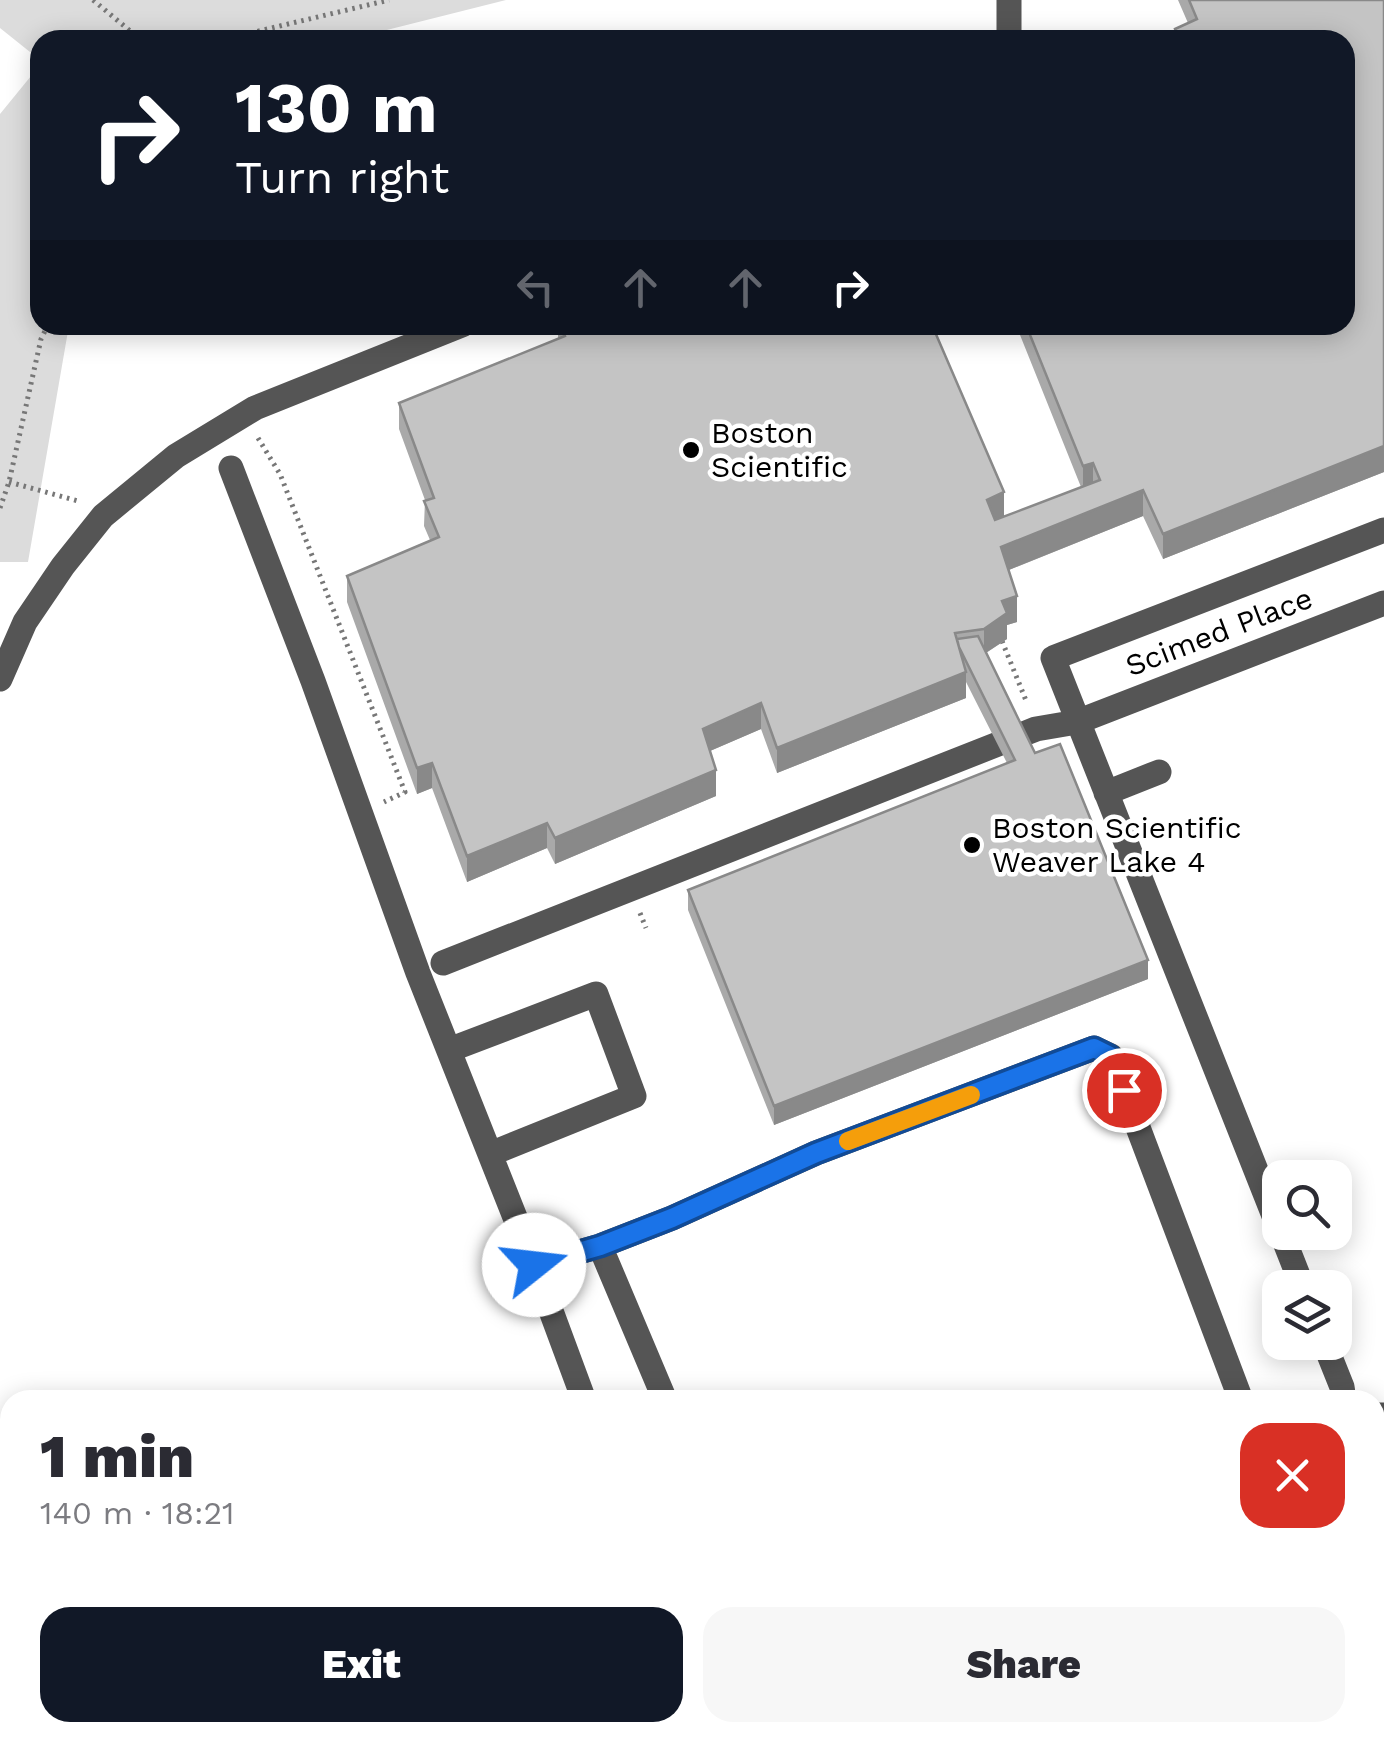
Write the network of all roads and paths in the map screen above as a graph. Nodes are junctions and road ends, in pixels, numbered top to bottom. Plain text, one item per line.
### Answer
1 (94, 0) edge
2 (389, 0) edge
3 (1010, 0) edge
4 (128, 30) edge
5 (263, 30) edge
6 (1009, 30) edge
7 (43, 335) edge
8 (437, 335) edge
9 (254, 430) dead end
10 (230, 468) dead end
11 (9, 482) junction
12 (0, 508) edge
13 (103, 516) junction
14 (1384, 530) edge
15 (1384, 603) edge
16 (1002, 641) edge
17 (0, 679) edge
18 (1026, 702) dead end
19 (1076, 722) junction
20 (1160, 772) dead end
21 (1106, 793) junction
22 (390, 819) dead end
23 (443, 963) dead end
24 (448, 1050) junction
25 (490, 1154) junction
26 (1262, 1187) edge
27 (600, 1246) junction
28 (534, 1265) junction
29 (1331, 1360) edge
30 (580, 1390) edge
31 (661, 1390) edge
32 (1237, 1390) edge
33 (1342, 1390) edge

1 - 4 path
2 - 5 path
3 - 6 street
7 - 11 path
8 - 13 street
9 - 22 path
10 - 24 street
11 - 12 path
11 - 13 path
13 - 17 street
14 - 19 street
15 - 19 street, Scimed Place
16 - 18 path
19 - 21 street
19 - 23 street, Scimed Place
20 - 21 street
21 - 26 street
24 - 25 street
24 - 25 street
25 - 28 street
27 - 28 street
27 - 31 street
27 - 32 street
28 - 30 street
29 - 33 street

